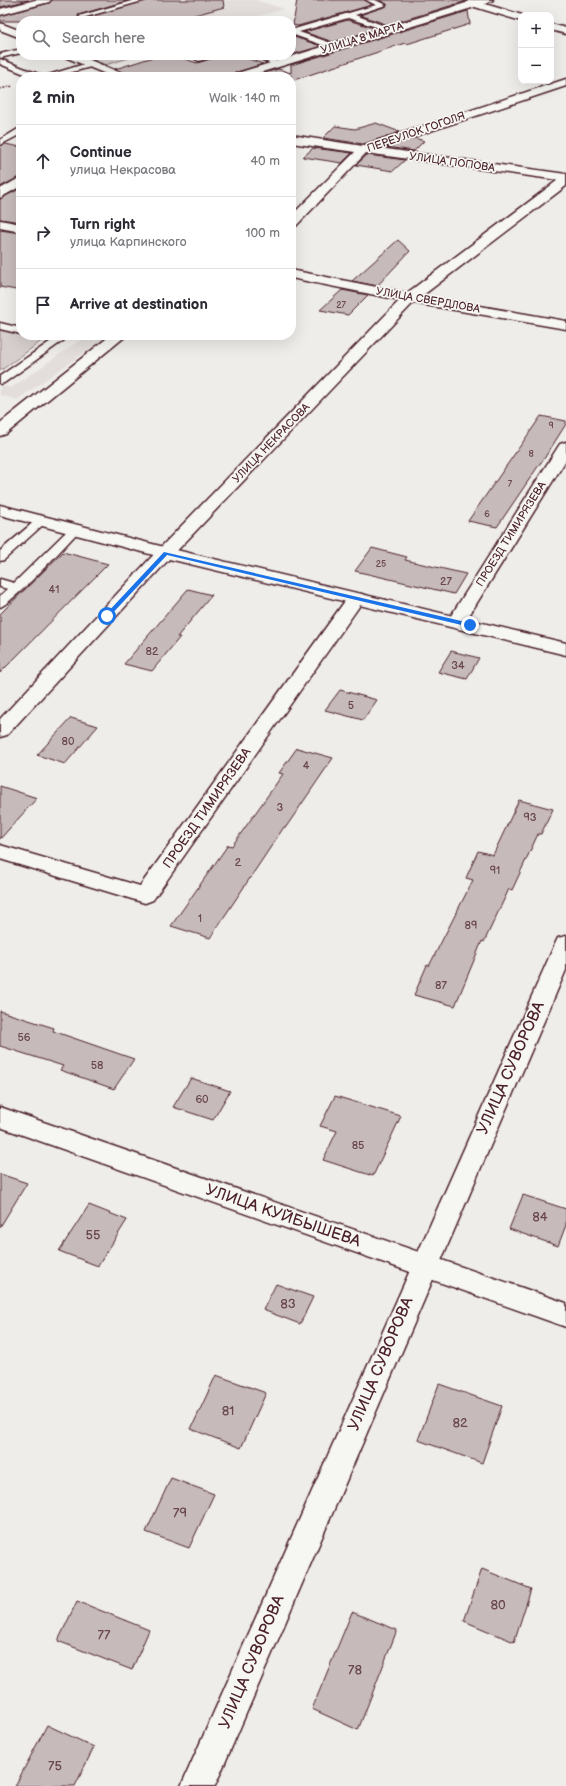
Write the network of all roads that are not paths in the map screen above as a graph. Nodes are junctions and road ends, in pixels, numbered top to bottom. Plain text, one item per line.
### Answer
1 (46, 0) edge
2 (143, 0) edge
3 (368, 0) edge
4 (462, 0) edge
5 (488, 0) edge
6 (102, 2) dead end
7 (475, 4) junction
8 (115, 7) junction
9 (0, 12) edge
10 (82, 16) dead end
11 (347, 16) junction
12 (518, 17) edge
13 (0, 26) edge
14 (554, 28) edge
15 (391, 30) junction
16 (296, 31) edge
17 (566, 31) edge
18 (16, 33) edge
19 (296, 34) edge
20 (334, 47) junction
21 (16, 52) edge
22 (0, 56) edge
23 (296, 59) edge
24 (81, 60) edge
25 (268, 60) edge
26 (292, 60) edge
27 (0, 61) edge
28 (91, 64) junction
29 (279, 64) junction
30 (26, 72) edge
31 (63, 72) edge
32 (110, 72) edge
33 (252, 72) edge
34 (566, 82) edge
35 (16, 134) edge
36 (8, 138) junction
37 (296, 139) edge
38 (16, 140) edge
39 (0, 143) edge
40 (364, 149) junction
41 (566, 179) edge
42 (16, 184) edge
43 (0, 194) edge
44 (296, 218) edge
45 (0, 224) edge
46 (16, 227) edge
47 (296, 275) edge
48 (410, 298) junction
49 (566, 325) edge
50 (0, 326) edge
51 (16, 330) edge
52 (58, 340) edge
53 (114, 340) edge
54 (0, 381) edge
55 (0, 431) edge
56 (566, 447) edge
57 (0, 510) edge
58 (41, 521) junction
59 (74, 530) junction
60 (166, 553) junction
61 (0, 557) edge
62 (0, 583) edge
63 (16, 588) junction
64 (356, 598) junction
65 (0, 603) edge
66 (456, 622) junction
67 (566, 649) edge
68 (0, 731) edge
69 (0, 852) edge
70 (566, 944) edge
71 (0, 1117) edge
72 (424, 1266) junction
73 (566, 1315) edge
74 (198, 1786) edge

1 - 9 street
2 - 8 lane
3 - 11 lane
4 - 7 street
5 - 7 street, УЛИЦА 8 МАРТА
6 - 8 lane
7 - 12 street
7 - 15 street, УЛИЦА 8 МАРТА
8 - 10 lane
11 - 15 lane
11 - 16 lane
13 - 18 street
14 - 17 street
15 - 20 street, УЛИЦА 8 МАРТА
19 - 20 lane
20 - 23 street, УЛИЦА 8 МАРТА
21 - 22 lane
24 - 28 street
25 - 29 lane
26 - 29 street, УЛИЦА 8 МАРТА
27 - 30 lane
28 - 31 lane
28 - 32 street
29 - 33 street, УЛИЦА 8 МАРТА
34 - 40 street, ПЕРЕУЛОК ГОГОЛЯ
35 - 36 lane
36 - 38 lane
36 - 39 lane
37 - 40 street, УЛИЦА ПОПОВА
40 - 41 street, УЛИЦА ПОПОВА
40 - 44 street, ПЕРЕУЛОК ГОГОЛЯ
41 - 48 street, УЛИЦА НЕКРАСОВА
42 - 43 street
45 - 46 street
47 - 48 street, УЛИЦА СВЕРДЛОВА
48 - 49 street, УЛИЦА СВЕРДЛОВА
48 - 60 street, УЛИЦА НЕКРАСОВА
50 - 51 lane
52 - 54 lane
53 - 55 street
56 - 66 street, ПРОЕЗД ТИМИРЯЗЕВА
57 - 58 street
58 - 59 street
58 - 61 lane
59 - 60 street
59 - 63 lane
60 - 64 street
60 - 68 street, УЛИЦА НЕКРАСОВА
62 - 63 lane
63 - 65 lane
64 - 66 street
64 - 69 street, ПРОЕЗД ТИМИРЯЗЕВА
66 - 67 street
70 - 72 street, УЛИЦА СУВОРОВА
71 - 72 street, УЛИЦА КУЙБЫШЕВА
72 - 73 street, УЛИЦА КУЙБЫШЕВА
72 - 74 street, УЛИЦА СУВОРОВА

